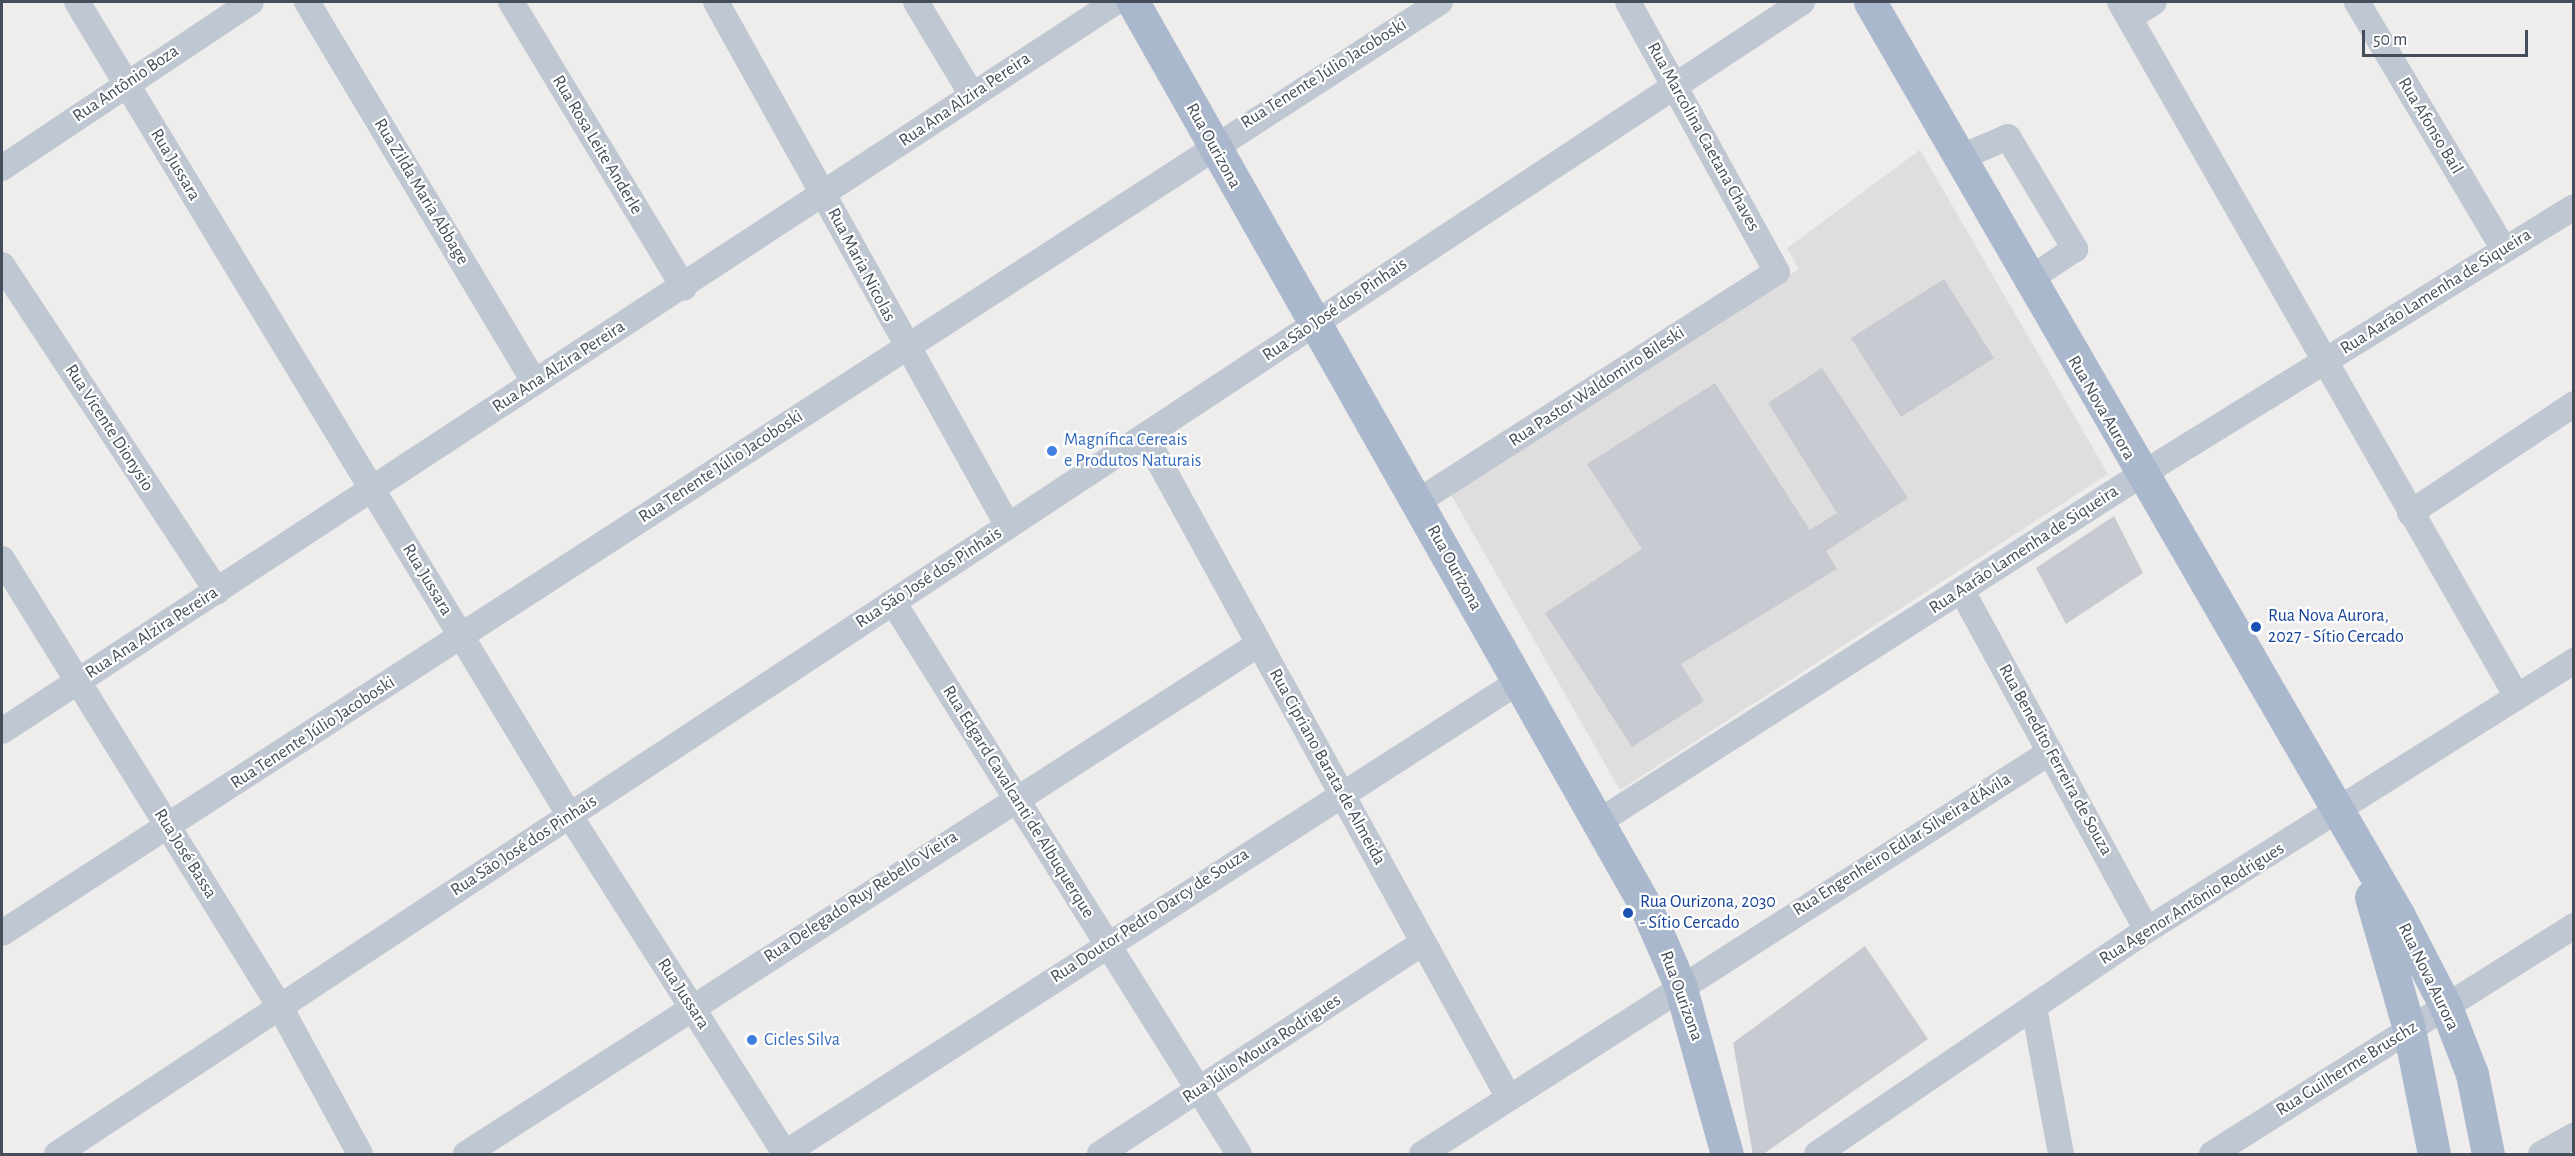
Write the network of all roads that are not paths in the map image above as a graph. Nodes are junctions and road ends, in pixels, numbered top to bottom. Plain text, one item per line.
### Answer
1 (76, 2) edge
2 (251, 2) edge
3 (307, 2) edge
4 (511, 2) edge
5 (716, 2) edge
6 (916, 2) edge
7 (1115, 2) edge
8 (1133, 2) edge
9 (1440, 2) edge
10 (1628, 2) edge
11 (1802, 2) edge
12 (1870, 2) edge
13 (2154, 2) edge
14 (2356, 2) edge
15 (2125, 9) edge
16 (126, 84) junction
17 (1677, 84) junction
18 (972, 95) junction
19 (1212, 144) junction
20 (1959, 158) junction
21 (2, 168) edge
22 (824, 195) junction
23 (2574, 207) edge
24 (2504, 250) junction
25 (2, 265) edge
26 (1777, 272) joint
27 (2028, 280) junction
28 (684, 288) junction
29 (1312, 325) junction
30 (905, 347) junction
31 (2323, 363) junction
32 (534, 382) junction
33 (2574, 404) edge
34 (1145, 436) junction
35 (2139, 476) junction
36 (372, 489) junction
37 (1417, 502) junction
38 (2410, 513) junction
39 (1008, 526) junction
40 (2, 559) edge
41 (217, 591) junction
42 (1962, 591) junction
43 (893, 602) junction
44 (461, 637) junction
45 (1258, 644) junction
46 (2574, 661) edge
47 (77, 681) junction
48 (1518, 682) junction
49 (2517, 697) junction
50 (2, 731) edge
51 (2050, 752) junction
52 (1340, 792) junction
53 (1015, 797) junction
54 (2338, 812) junction
55 (570, 816) junction
56 (1600, 821) junction
57 (168, 827) junction
58 (2574, 926) edge
59 (2147, 930) junction
60 (2, 933) edge
61 (1423, 943) junction
62 (1107, 944) junction
63 (1680, 986) junction
64 (280, 1007) junction
65 (692, 1007) junction
66 (2034, 1007) junction
67 (2446, 1007) junction
68 (2409, 1029) junction
69 (1198, 1090) junction
70 (1509, 1098) junction
71 (2574, 1136) edge
72 (2216, 1153) edge
73 (785, 1154) edge
74 (57, 1155) edge
75 (360, 1155) edge
76 (466, 1155) edge
77 (1100, 1155) edge
78 (1239, 1155) edge
79 (1422, 1155) edge
80 (1727, 1155) edge
81 (1817, 1155) edge
82 (2061, 1155) edge
83 (2434, 1155) edge
84 (2488, 1155) edge
85 (2541, 1155) edge

1 - 16 street, Rua Jussara
2 - 16 street, Rua Antônio Boza
3 - 32 street, Rua Zilda Maria Abbage
4 - 28 street, Rua Rosa Leite Anderle
5 - 22 street, Rua Maria Nicolas
6 - 18 street
7 - 18 street, Rua Ana Alzira Pereira
8 - 19 main road, Rua Ourizona
9 - 19 street, Rua Tenente Júlio Jacoboski
10 - 17 street, Rua Marcolina Caetana Chaves
11 - 17 street, Rua São José dos Pinhais
12 - 20 main road, Rua Nova Aurora
13 - 15 street
14 - 24 street, Rua Afonso Bail
15 - 31 street
16 - 21 street, Rua Antônio Boza
16 - 36 street, Rua Jussara
17 - 26 street, Rua Marcolina Caetana Chaves
17 - 29 street, Rua São José dos Pinhais
18 - 22 street, Rua Ana Alzira Pereira
19 - 29 main road, Rua Ourizona
19 - 30 street, Rua Tenente Júlio Jacoboski
20 - 27 main road, Rua Nova Aurora
20 - 27 street
22 - 28 street, Rua Ana Alzira Pereira
22 - 30 street, Rua Maria Nicolas
23 - 24 street, Rua Aarão Lamenha de Siqueira
24 - 31 street, Rua Aarão Lamenha de Siqueira
25 - 41 street, Rua Vicente Dionysio
26 - 37 street, Rua Pastor Waldomiro Bileski
27 - 35 main road, Rua Nova Aurora
28 - 32 street, Rua Ana Alzira Pereira
29 - 34 street, Rua São José dos Pinhais
29 - 37 main road, Rua Ourizona
30 - 39 street, Rua Maria Nicolas
30 - 44 street, Rua Tenente Júlio Jacoboski
31 - 35 street, Rua Aarão Lamenha de Siqueira
31 - 38 street
32 - 36 street, Rua Ana Alzira Pereira
33 - 38 street
34 - 39 street, Rua São José dos Pinhais
34 - 45 street, Rua Cipriano Barata de Almeida
35 - 42 street, Rua Aarão Lamenha de Siqueira
35 - 54 main road, Rua Nova Aurora
36 - 41 street, Rua Ana Alzira Pereira
36 - 44 street, Rua Jussara
37 - 48 main road, Rua Ourizona
38 - 49 street
39 - 43 street, Rua São José dos Pinhais
40 - 47 street, Rua José Bassa
41 - 47 street, Rua Ana Alzira Pereira
42 - 51 street, Rua Benedito Ferreira de Souza
42 - 56 street, Rua Aarão Lamenha de Siqueira
43 - 53 street, Rua Edgard Cavalcanti de Albuquerque
43 - 55 street, Rua São José dos Pinhais
44 - 55 street, Rua Jussara
44 - 57 street, Rua Tenente Júlio Jacoboski
45 - 52 street, Rua Cipriano Barata de Almeida
45 - 53 street, Rua Delegado Ruy Rebello Vieira
46 - 49 street, Rua Agenor Antônio Rodrigues
47 - 50 street, Rua Ana Alzira Pereira
47 - 57 street, Rua José Bassa
48 - 52 street, Rua Doutor Pedro Darcy de Souza
48 - 56 main road, Rua Ourizona
49 - 54 street, Rua Agenor Antônio Rodrigues
51 - 59 street, Rua Benedito Ferreira de Souza
51 - 63 street, Rua Engenheiro Edlar Silveira d'Ávila
52 - 61 street, Rua Cipriano Barata de Almeida
52 - 62 street, Rua Doutor Pedro Darcy de Souza
53 - 62 street, Rua Edgard Cavalcanti de Albuquerque
53 - 65 street, Rua Delegado Ruy Rebello Vieira
54 - 59 street, Rua Agenor Antônio Rodrigues
54 - 67 main road, Rua Nova Aurora
54 - 68 main road, Rua Nova Aurora
55 - 64 street, Rua São José dos Pinhais
55 - 65 street, Rua Jussara
56 - 63 main road, Rua Ourizona
57 - 60 street, Rua Tenente Júlio Jacoboski
57 - 64 street, Rua José Bassa
58 - 67 street, Rua Guilherme Bruschz
59 - 66 street, Rua Agenor Antônio Rodrigues
61 - 69 street, Rua Júlio Moura Rodrigues
61 - 70 street, Rua Cipriano Barata de Almeida
62 - 69 street, Rua Edgard Cavalcanti de Albuquerque
62 - 73 street, Rua Doutor Pedro Darcy de Souza
63 - 70 street, Rua Engenheiro Edlar Silveira d'Ávila
63 - 80 main road, Rua Ourizona
64 - 74 street, Rua São José dos Pinhais
64 - 75 street, Rua José Bassa
65 - 73 street, Rua Jussara
65 - 76 street, Rua Delegado Ruy Rebello Vieira
66 - 81 street, Rua Agenor Antônio Rodrigues
66 - 82 street
67 - 68 street, Rua Guilherme Bruschz
67 - 84 main road, Rua Nova Aurora
68 - 72 street, Rua Guilherme Bruschz
68 - 83 main road, Rua Nova Aurora
69 - 77 street, Rua Júlio Moura Rodrigues
69 - 78 street, Rua Edgard Cavalcanti de Albuquerque
70 - 79 street, Rua Engenheiro Edlar Silveira d'Ávila
71 - 85 street

